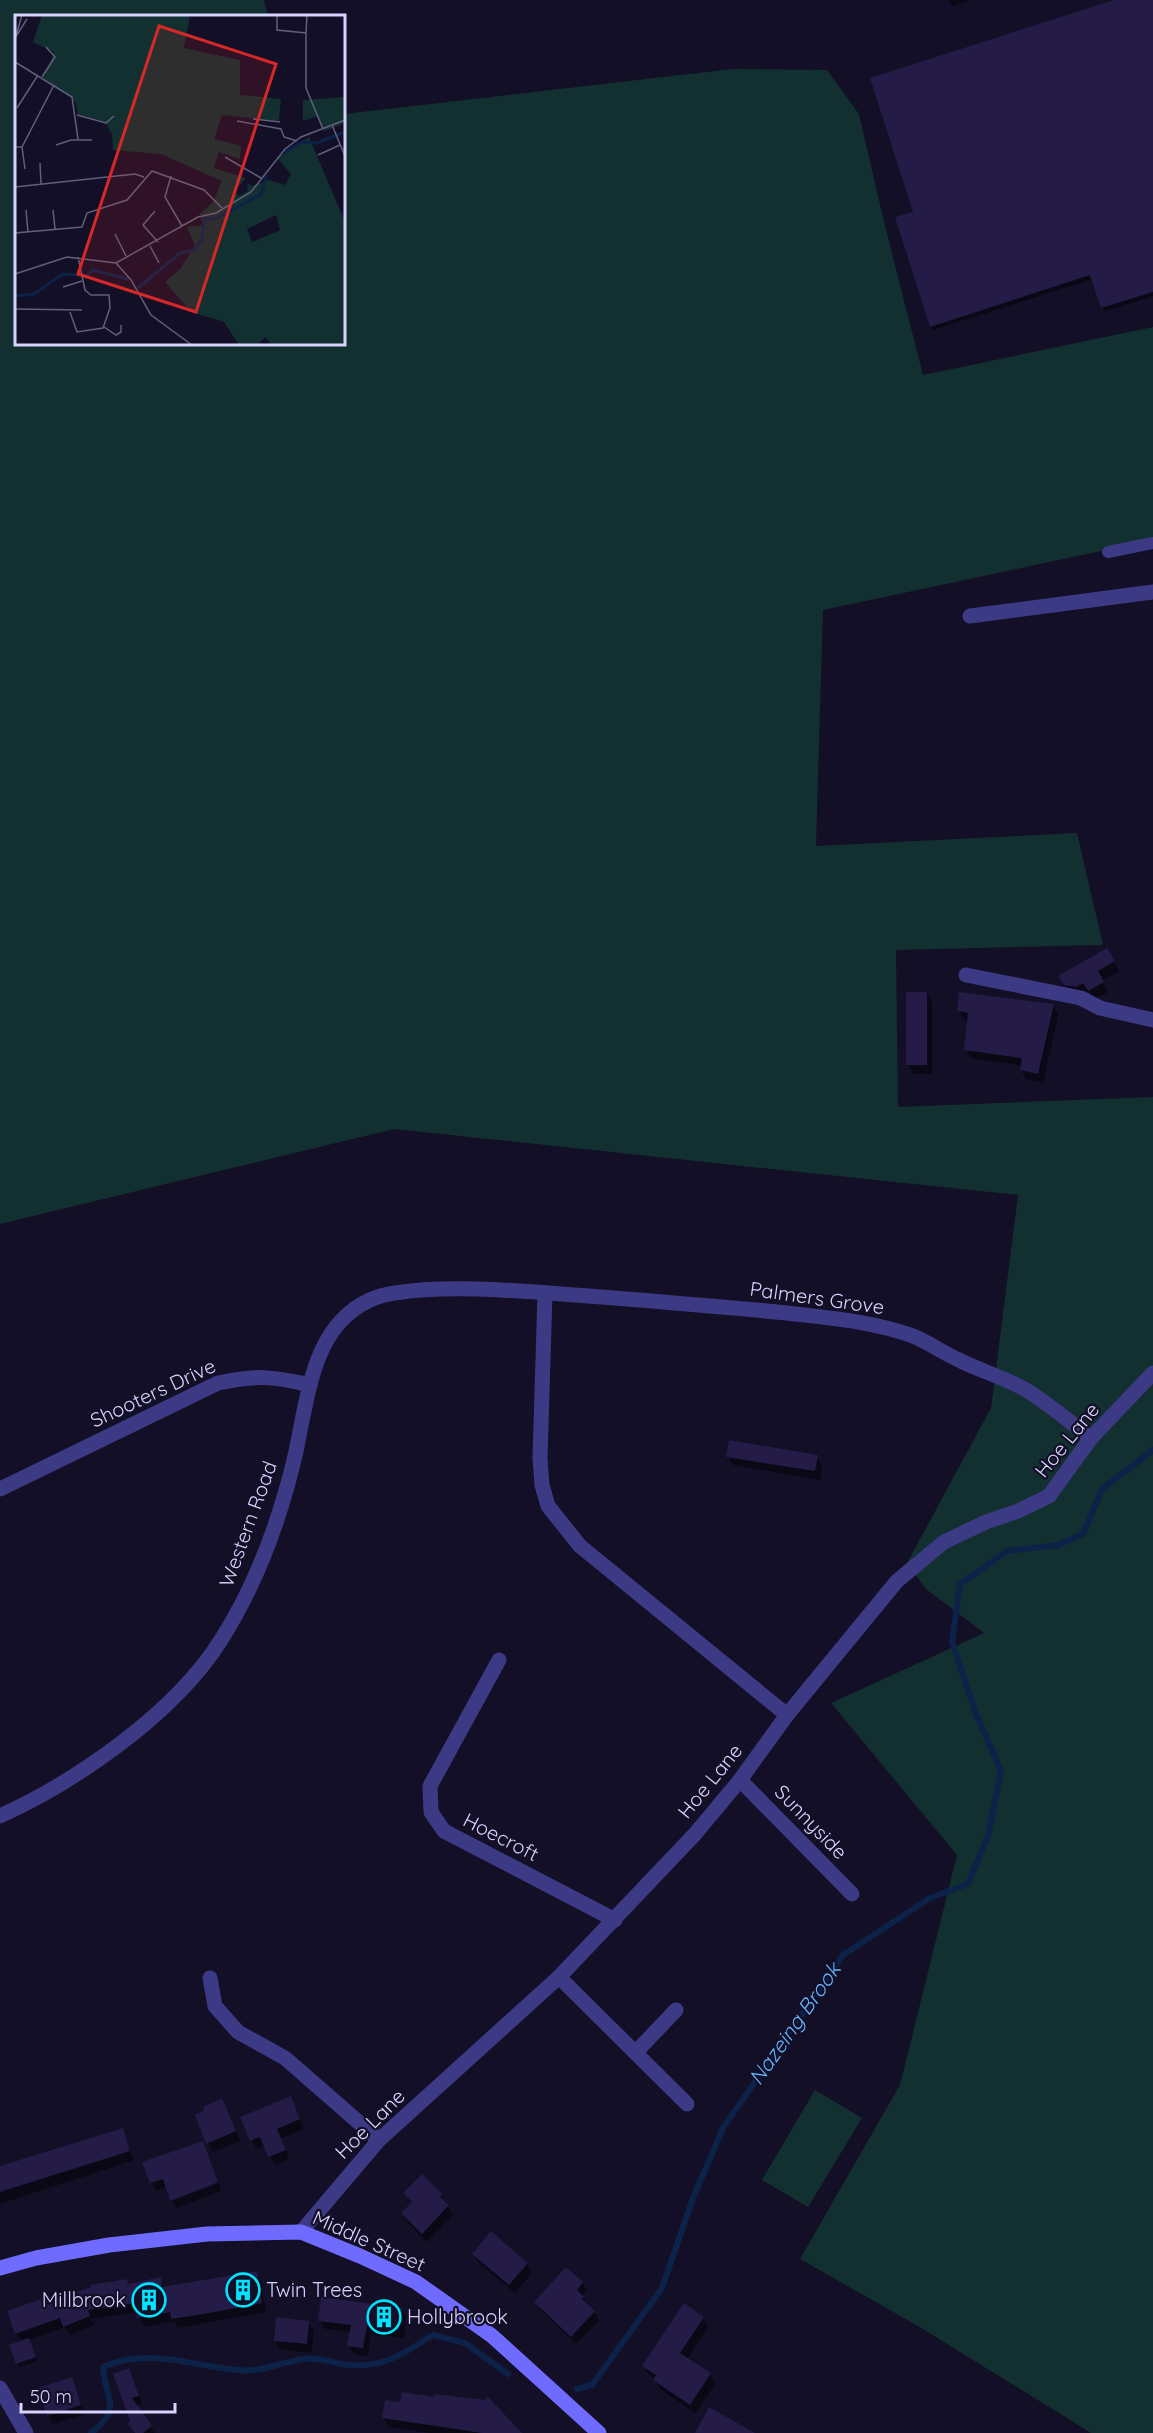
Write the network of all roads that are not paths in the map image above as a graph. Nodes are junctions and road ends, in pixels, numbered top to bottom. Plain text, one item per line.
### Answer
1 (1153, 543) edge
2 (1108, 552) dead end
3 (1153, 592) edge
4 (970, 616) dead end
5 (966, 975) dead end
6 (1153, 1020) edge
7 (545, 1294) junction
8 (1153, 1373) edge
9 (310, 1384) junction
10 (1091, 1438) junction
11 (0, 1489) edge
12 (499, 1660) dead end
13 (787, 1715) junction
14 (740, 1780) junction
15 (0, 1816) edge
16 (852, 1894) dead end
17 (615, 1920) junction
18 (559, 1977) junction
19 (210, 1978) dead end
20 (676, 2010) dead end
21 (636, 2052) junction
22 (687, 2104) dead end
23 (379, 2140) junction
24 (301, 2232) junction
25 (0, 2268) edge
26 (0, 2388) edge
27 (26, 2433) edge
28 (599, 2433) edge

1 - 2 lane
3 - 4 street
5 - 6 street
7 - 9 street, Palmers Grove
7 - 10 street, Palmers Grove
7 - 13 street
8 - 10 street, Hoe Lane
9 - 11 street, Shooters Drive
9 - 15 street, Western Road
10 - 13 street, Hoe Lane
12 - 17 street, Hoecroft
13 - 14 street, Hoe Lane
14 - 16 street, Sunnyside
14 - 17 street, Hoe Lane
17 - 18 street, Hoe Lane
18 - 21 street
18 - 23 street, Hoe Lane
19 - 23 street
20 - 21 street
21 - 22 street
23 - 24 street, Hoe Lane
24 - 25 street, Middle Street
24 - 28 street, Middle Street
26 - 27 street

